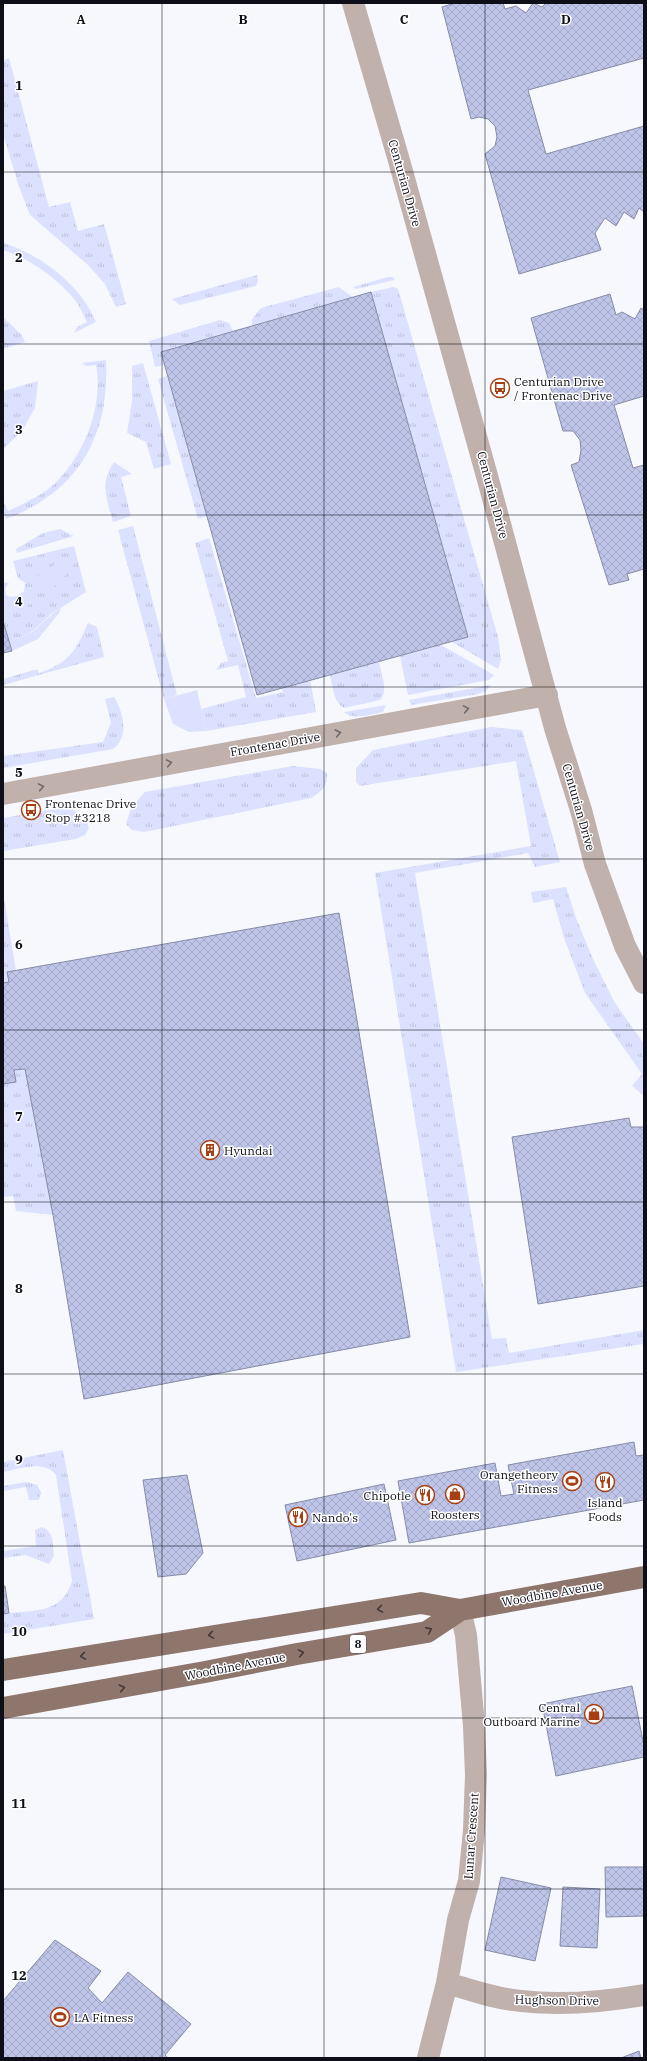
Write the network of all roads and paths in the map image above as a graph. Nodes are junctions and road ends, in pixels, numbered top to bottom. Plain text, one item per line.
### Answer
1 (353, 3) edge
2 (547, 694) junction
3 (3, 794) edge
4 (644, 983) edge
5 (644, 1577) edge
6 (460, 1610) junction
7 (3, 1670) edge
8 (3, 1708) edge
9 (447, 1983) junction
10 (644, 1995) edge
11 (428, 2058) edge

1 - 2 street, Centurian Drive
3 -> 2 street, Frontenac Drive
2 - 4 street, Centurian Drive
5 - 6 main road, Woodbine Avenue / 8
6 -> 7 main road, Woodbine Avenue / 8
8 -> 6 main road, Woodbine Avenue / 8
6 - 9 street, Lunar Crescent
9 - 10 street, Hughson Drive
9 - 11 street, Lunar Crescent

